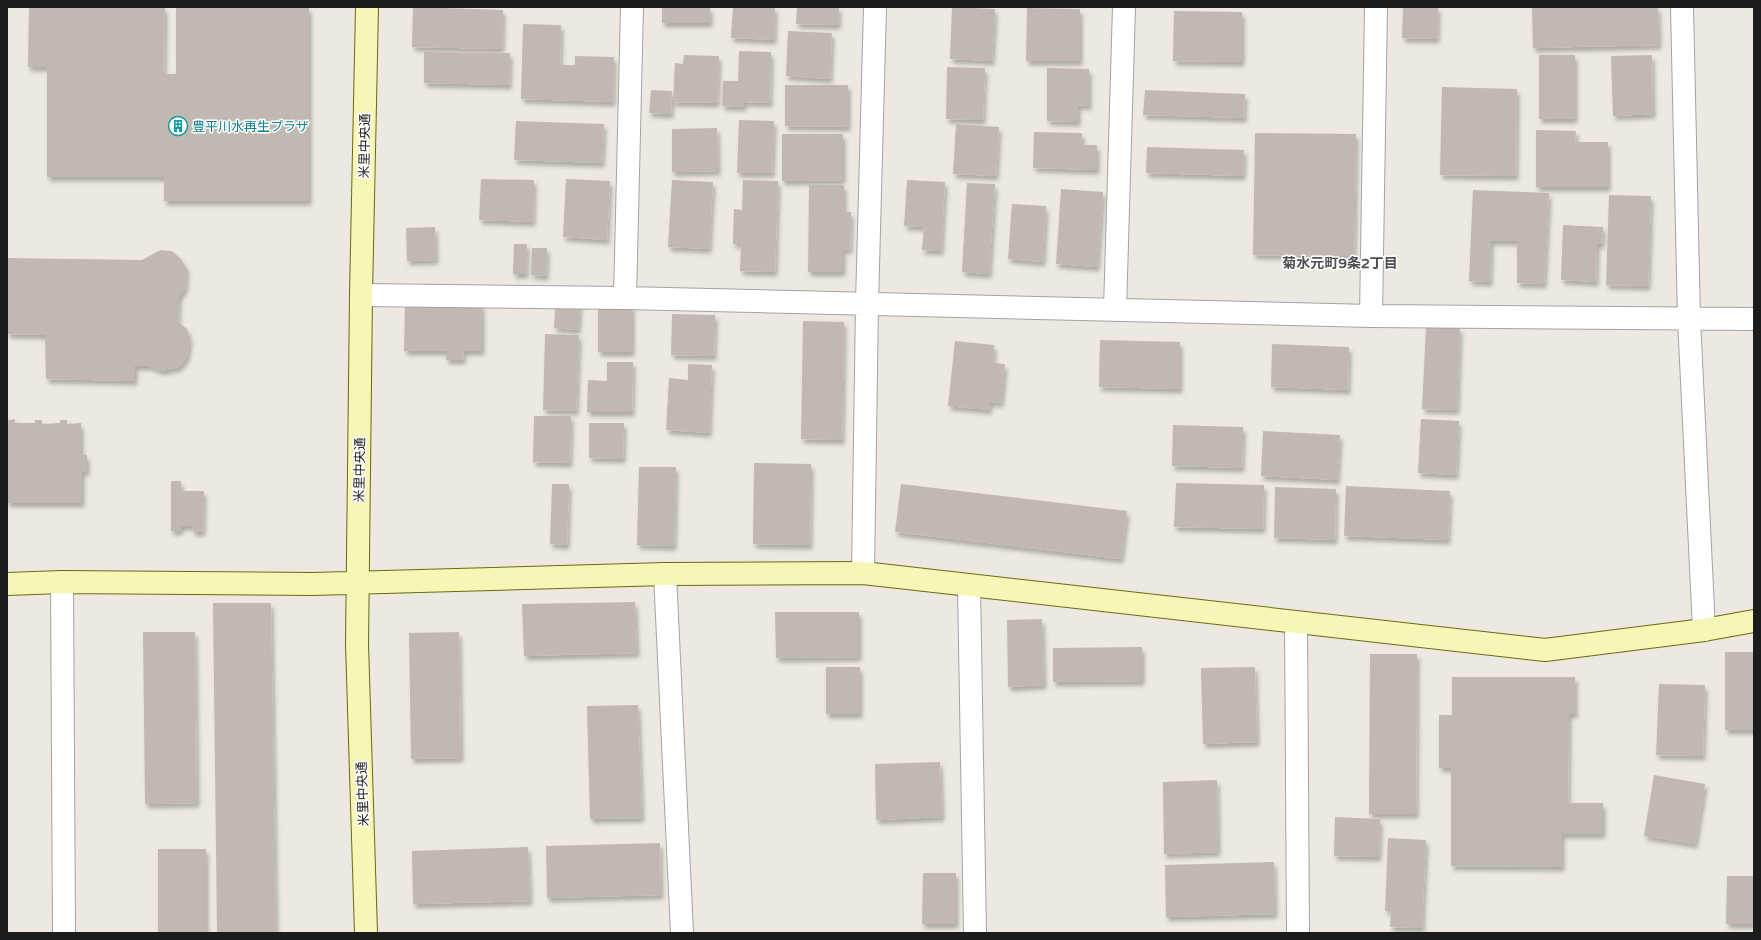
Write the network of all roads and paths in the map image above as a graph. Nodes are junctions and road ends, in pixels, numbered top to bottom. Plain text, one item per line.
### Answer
1 (367, 7) edge
2 (632, 7) edge
3 (875, 7) edge
4 (1124, 7) edge
5 (1376, 7) edge
6 (1682, 7) edge
7 (361, 295) junction
8 (624, 298) junction
9 (867, 304) junction
10 (1115, 310) junction
11 (1371, 316) junction
12 (1689, 319) junction
13 (1754, 319) edge
14 (863, 573) junction
15 (665, 574) junction
16 (62, 582) junction
17 (358, 583) junction
18 (7, 584) edge
19 (969, 585) junction
20 (1754, 621) edge
21 (1296, 623) junction
22 (1704, 630) junction
23 (64, 933) edge
24 (366, 933) edge
25 (682, 933) edge
26 (975, 933) edge
27 (1298, 933) edge

1 - 7 street, 米里中央通
2 - 8 street
3 - 9 street
4 - 10 street
5 - 11 street
6 - 12 street
7 - 8 street
7 - 17 street, 米里中央通
8 - 9 street
9 - 10 street
9 - 14 street
10 - 11 street
11 - 12 street
12 - 13 street
12 - 22 street
14 - 15 street
14 - 19 street
15 - 17 street
15 - 25 street
16 - 17 street
16 - 18 street
16 - 23 street
17 - 24 street, 米里中央通
19 - 21 street
19 - 26 street
20 - 22 street
21 - 22 street
21 - 27 street

